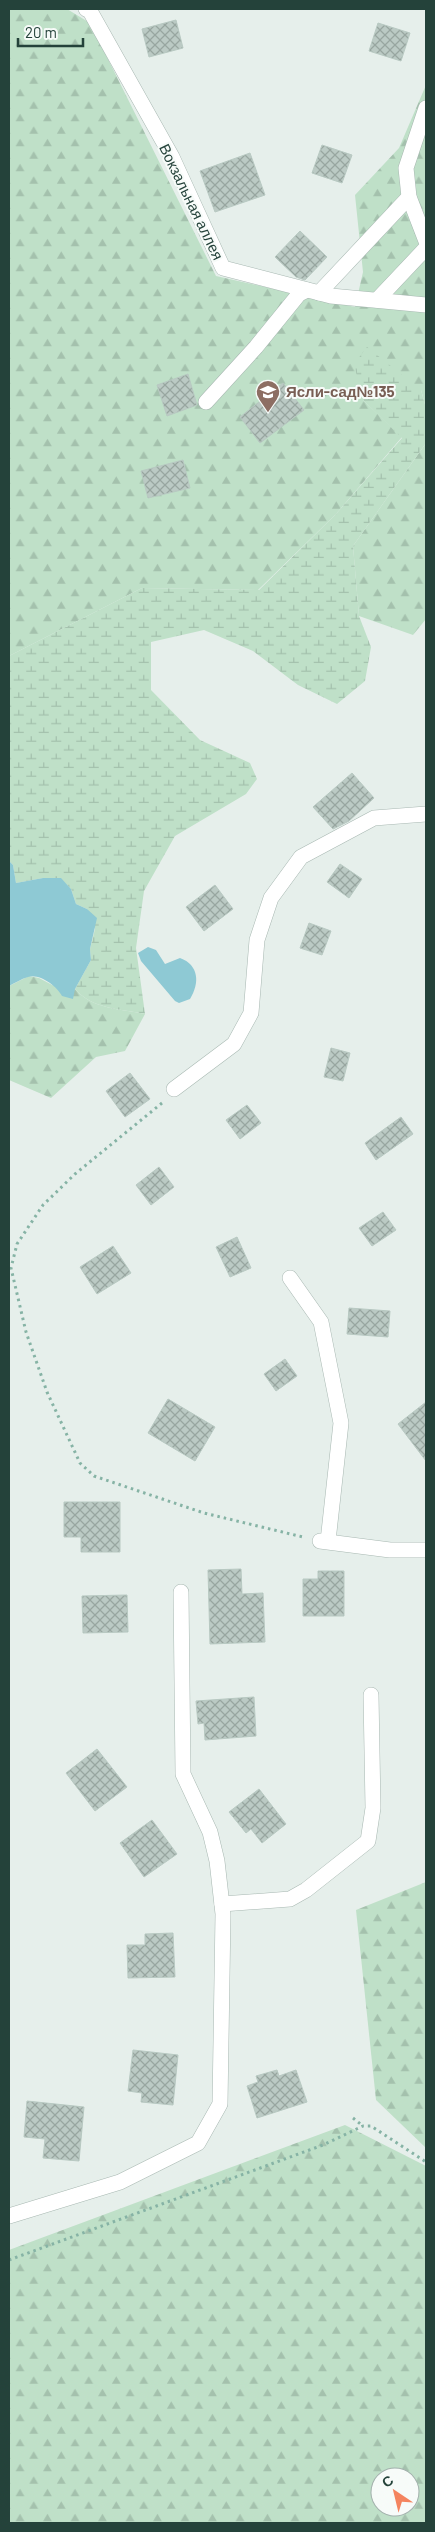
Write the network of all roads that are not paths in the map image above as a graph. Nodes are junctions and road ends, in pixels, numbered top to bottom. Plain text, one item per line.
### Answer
1 (91, 10) edge
2 (426, 108) edge
3 (409, 197) junction
4 (426, 241) edge
5 (426, 248) edge
6 (313, 291) junction
7 (377, 300) junction
8 (426, 305) edge
9 (206, 402) dead end
10 (426, 814) edge
11 (174, 1089) road end
12 (290, 1278) dead end
13 (426, 1550) edge
14 (181, 1592) dead end
15 (371, 1695) dead end
16 (222, 1904) junction
17 (9, 2216) edge

1 - 6 street, Вокзальная аллея
2 - 3 street
3 - 4 street
3 - 6 street
5 - 7 street
6 - 7 street, Вокзальная аллея
6 - 9 street
7 - 8 street, Вокзальная аллея
10 - 11 street
12 - 13 street
14 - 16 street
15 - 16 street
16 - 17 street

